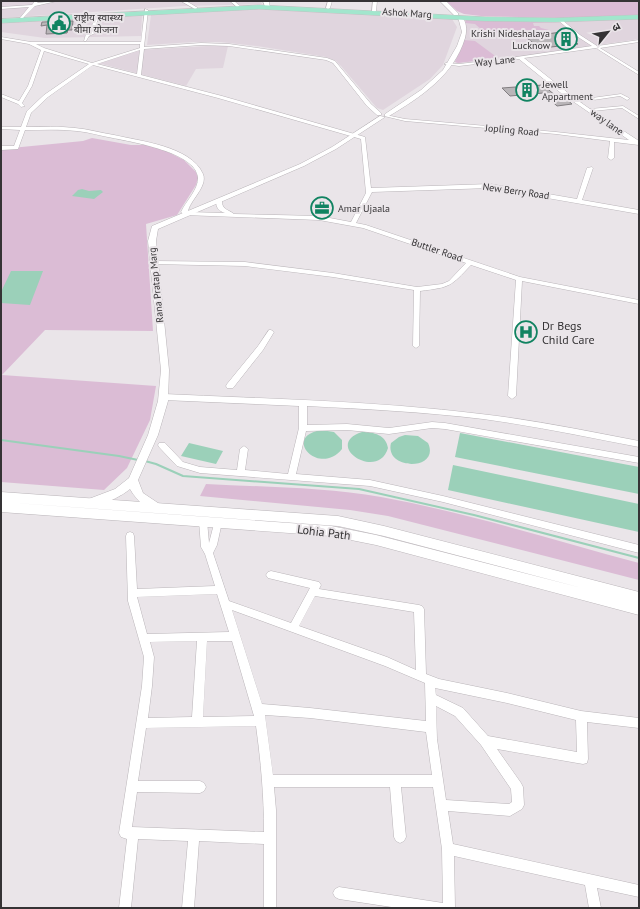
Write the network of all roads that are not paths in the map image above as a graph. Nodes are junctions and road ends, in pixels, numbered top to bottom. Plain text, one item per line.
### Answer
1 (54, 1) edge
2 (183, 1) edge
3 (232, 1) edge
4 (330, 1) edge
5 (375, 1) edge
6 (443, 1) edge
7 (34, 4) edge
8 (267, 4) edge
9 (238, 6) junction
10 (1, 8) edge
11 (196, 8) junction
12 (328, 8) junction
13 (374, 11) junction
14 (146, 12) junction
15 (96, 16) junction
16 (457, 16) junction
17 (639, 16) edge
18 (22, 18) junction
19 (1, 20) edge
20 (560, 20) junction
21 (1, 38) edge
22 (85, 40) dead end
23 (639, 41) edge
24 (30, 43) junction
25 (143, 43) junction
26 (598, 47) junction
27 (43, 48) junction
28 (143, 48) junction
29 (521, 58) junction
30 (92, 64) junction
31 (448, 64) junction
32 (639, 74) edge
33 (139, 76) junction
34 (2, 95) edge
35 (29, 99) dead end
36 (36, 99) dead end
37 (42, 99) junction
38 (627, 99) dead end
39 (21, 101) junction
40 (578, 101) junction
41 (589, 110) junction
42 (29, 112) junction
43 (384, 115) junction
44 (639, 118) edge
45 (1, 128) edge
46 (22, 129) junction
47 (355, 135) junction
48 (612, 141) junction
49 (637, 143) edge
50 (1, 148) edge
51 (611, 158) dead end
52 (590, 168) dead end
53 (368, 190) junction
54 (219, 201) junction
55 (579, 201) junction
56 (639, 212) edge
57 (186, 214) junction
58 (232, 214) junction
59 (353, 224) junction
60 (470, 262) junction
61 (154, 263) junction
62 (519, 279) junction
63 (417, 289) junction
64 (639, 302) edge
65 (271, 332) dead end
66 (416, 346) dead end
67 (230, 386) dead end
68 (512, 396) dead end
69 (164, 397) junction
70 (303, 404) junction
71 (303, 428) junction
72 (639, 444) edge
73 (162, 445) dead end
74 (244, 450) dead end
75 (639, 460) edge
76 (241, 473) junction
77 (291, 477) junction
78 (134, 478) junction
79 (1, 498) edge
80 (90, 503) junction
81 (1, 507) edge
82 (157, 508) junction
83 (203, 521) junction
84 (218, 522) junction
85 (130, 536) dead end
86 (639, 549) edge
87 (209, 553) junction
88 (271, 575) dead end
89 (221, 590) junction
90 (313, 592) junction
91 (132, 593) junction
92 (639, 598) edge
93 (226, 604) junction
94 (639, 609) edge
95 (293, 628) junction
96 (236, 636) junction
97 (202, 637) junction
98 (144, 638) junction
99 (425, 679) junction
100 (430, 698) junction
101 (258, 709) junction
102 (581, 716) junction
103 (260, 721) junction
104 (197, 722) junction
105 (141, 723) junction
106 (639, 723) edge
107 (431, 727) junction
108 (485, 741) junction
109 (395, 780) junction
110 (268, 781) junction
111 (438, 781) junction
112 (132, 786) junction
113 (200, 786) dead end
114 (442, 805) junction
115 (133, 833) junction
116 (194, 835) junction
117 (400, 837) dead end
118 (270, 838) junction
119 (448, 849) junction
120 (590, 880) junction
121 (639, 891) edge
122 (339, 893) dead end
123 (125, 908) edge
124 (188, 908) edge
125 (270, 908) edge
126 (439, 908) edge
127 (449, 908) edge
128 (595, 908) edge

1 - 7 street
2 - 11 street
3 - 9 street
4 - 12 street
5 - 13 street
6 - 16 main road
7 - 10 street
7 - 18 street
8 - 9 main road, Ashok Marg
8 - 12 main road, Ashok Marg
8 - 14 main road, Ashok Marg
8 - 16 main road, Ashok Marg
9 - 11 main road, Ashok Marg
11 - 14 main road, Ashok Marg
12 - 13 main road, Ashok Marg
13 - 16 main road, Ashok Marg
14 - 15 main road, Ashok Marg
14 - 18 main road, Ashok Marg
14 - 25 street
15 - 19 main road, Ashok Marg
15 - 22 street
16 - 17 main road, Ashok Marg
16 - 20 main road, Ashok Marg
16 - 31 street, Rana Pratap Marg
17 - 20 main road, Ashok Marg
18 - 19 main road, Ashok Marg
20 - 26 street
21 - 24 street
23 - 26 street, Way Lane
24 - 25 street
24 - 27 street
25 - 28 street
26 - 29 street, Way Lane
26 - 32 street
27 - 30 street
27 - 39 street
28 - 30 street
28 - 33 street
28 - 43 street
29 - 31 street, Way Lane
29 - 40 street, way lane
30 - 33 street
30 - 37 street
31 - 43 street, Rana Pratap Marg
33 - 47 street
34 - 39 street
35 - 39 street
36 - 37 street
37 - 42 street
38 - 40 street
39 - 42 street
40 - 41 street, way lane
41 - 44 street
41 - 49 street, way lane
42 - 46 street
43 - 47 street, Rana Pratap Marg
43 - 48 street, Jopling Road
45 - 46 street
46 - 50 street
46 - 57 street
47 - 53 street
47 - 54 street, Rana Pratap Marg
48 - 49 street, Jopling Road
48 - 51 street
52 - 55 street
53 - 55 street, New Berry Road
53 - 59 street
54 - 57 street, Rana Pratap Marg
54 - 58 street
55 - 56 street, New Berry Road
57 - 58 street, Buttler Road
57 - 61 street, Rana Pratap Marg
58 - 59 street, Buttler Road
59 - 60 street, Buttler Road
60 - 62 street, Buttler Road
60 - 63 street
61 - 63 street
61 - 69 street, Rana Pratap Marg
62 - 64 street, Buttler Road
62 - 68 street
63 - 66 street
65 - 67 street
69 - 70 street
69 - 78 street, Rana Pratap Marg
70 - 71 street
70 - 72 street
71 - 75 street
71 - 77 street
73 - 76 street
74 - 76 street
76 - 77 street
77 - 86 street
78 - 80 street
78 - 82 street
79 - 80 main road, Lohia Path
80 - 82 main road, Lohia Path
81 - 83 main road, Lohia Path
82 - 92 main road, Lohia Path
83 - 84 main road, Lohia Path
83 - 87 street
84 - 87 street
84 - 94 main road, Lohia Path
85 - 91 street
87 - 89 street
88 - 90 street
89 - 91 street
89 - 93 street
90 - 95 street
90 - 99 street
91 - 98 street
93 - 95 street
93 - 96 street
95 - 99 street
96 - 97 street
96 - 101 street
97 - 98 street
97 - 104 street
98 - 105 street
99 - 100 street
99 - 102 street
100 - 107 street
100 - 108 street
101 - 103 street
101 - 107 street
102 - 106 street
102 - 108 street
103 - 104 street
103 - 110 street
104 - 105 street
105 - 112 street
107 - 111 street
108 - 114 street
109 - 110 street
109 - 111 street
109 - 117 street
110 - 118 street
111 - 114 street
112 - 113 street
112 - 115 street
114 - 119 street
115 - 116 street
115 - 123 street
116 - 118 street
116 - 124 street
118 - 125 street
119 - 120 street
119 - 127 street
120 - 121 street
120 - 128 street
122 - 126 street

